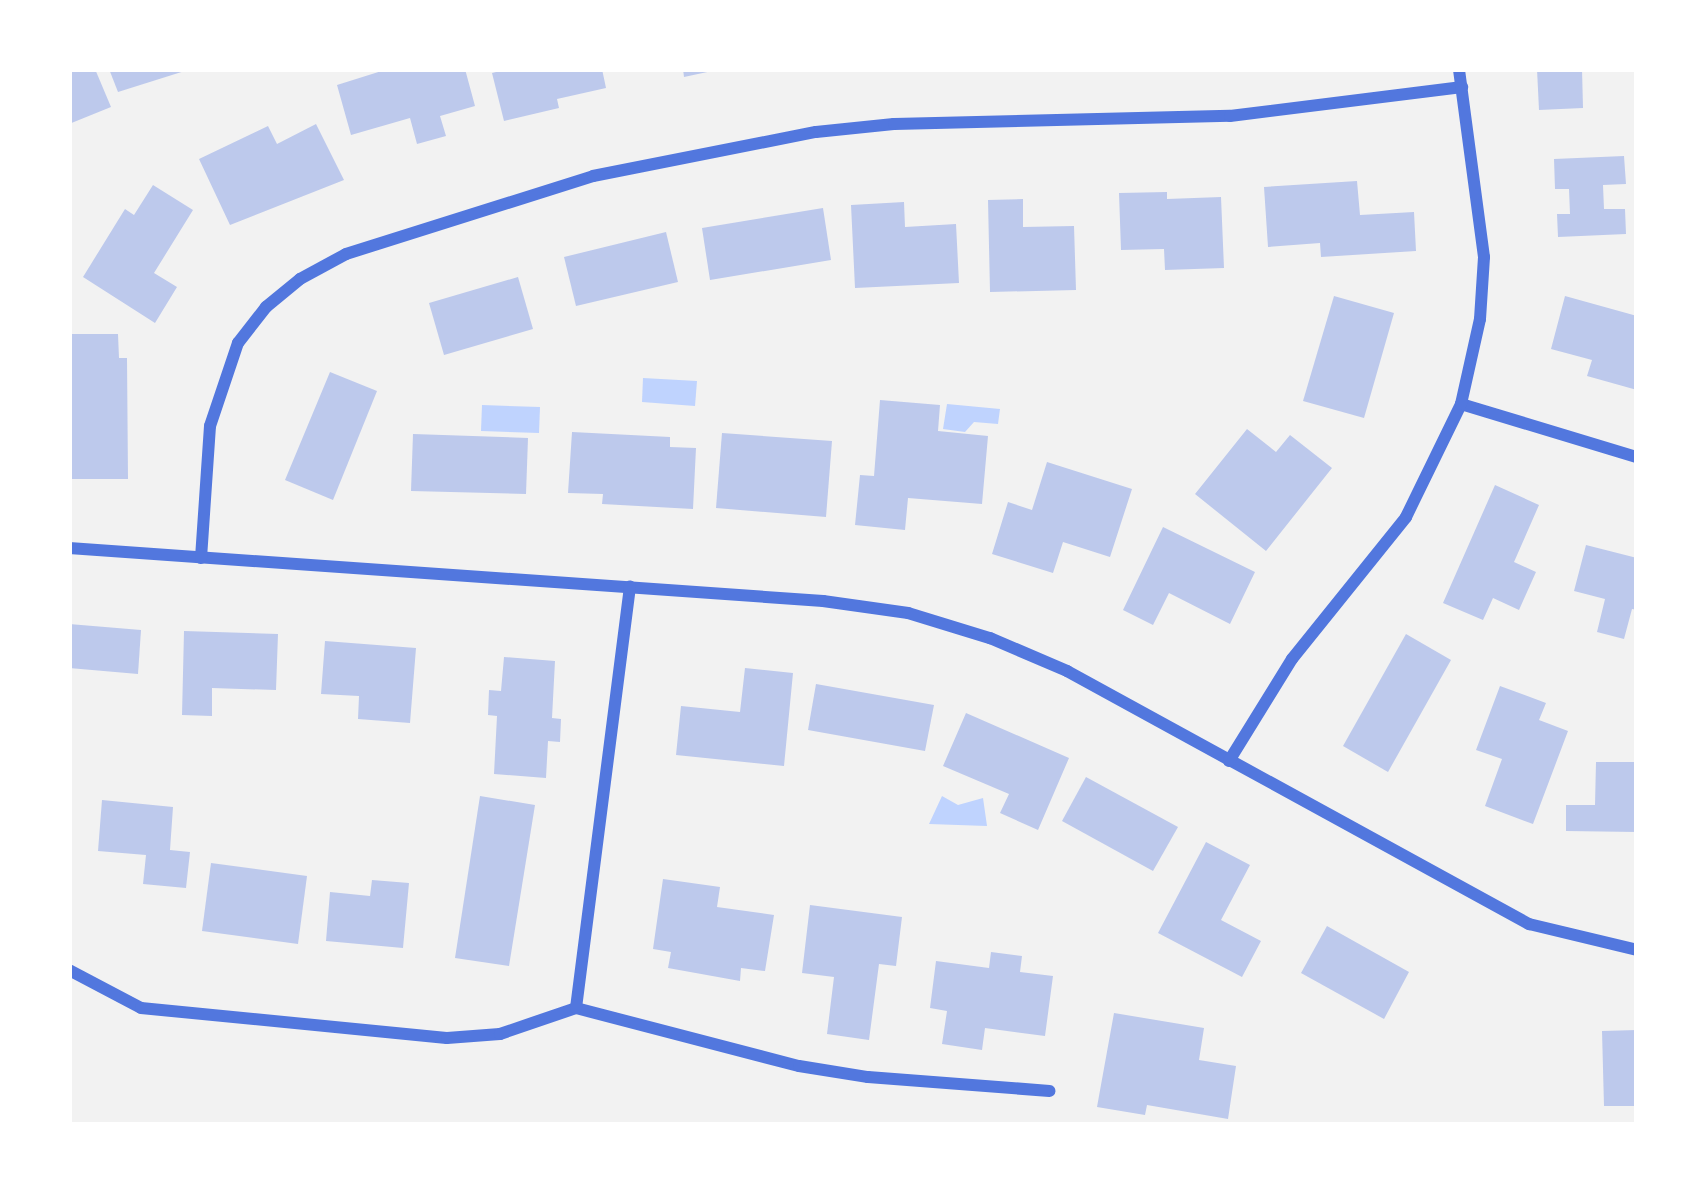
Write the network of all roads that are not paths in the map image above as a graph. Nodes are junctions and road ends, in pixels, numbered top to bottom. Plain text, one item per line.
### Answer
1 (1459, 69) edge
2 (1462, 87) junction
3 (1461, 404) junction
4 (1637, 457) edge
5 (69, 548) edge
6 (201, 557) junction
7 (630, 586) junction
8 (1229, 761) junction
9 (1637, 950) edge
10 (69, 970) edge
11 (576, 1008) junction
12 (1048, 1091) dead end

1 - 2 street
2 - 3 street
2 - 6 street
3 - 4 street
3 - 8 street
5 - 6 street
6 - 7 street
7 - 8 street
7 - 11 street
8 - 9 street
10 - 11 street
11 - 12 street

